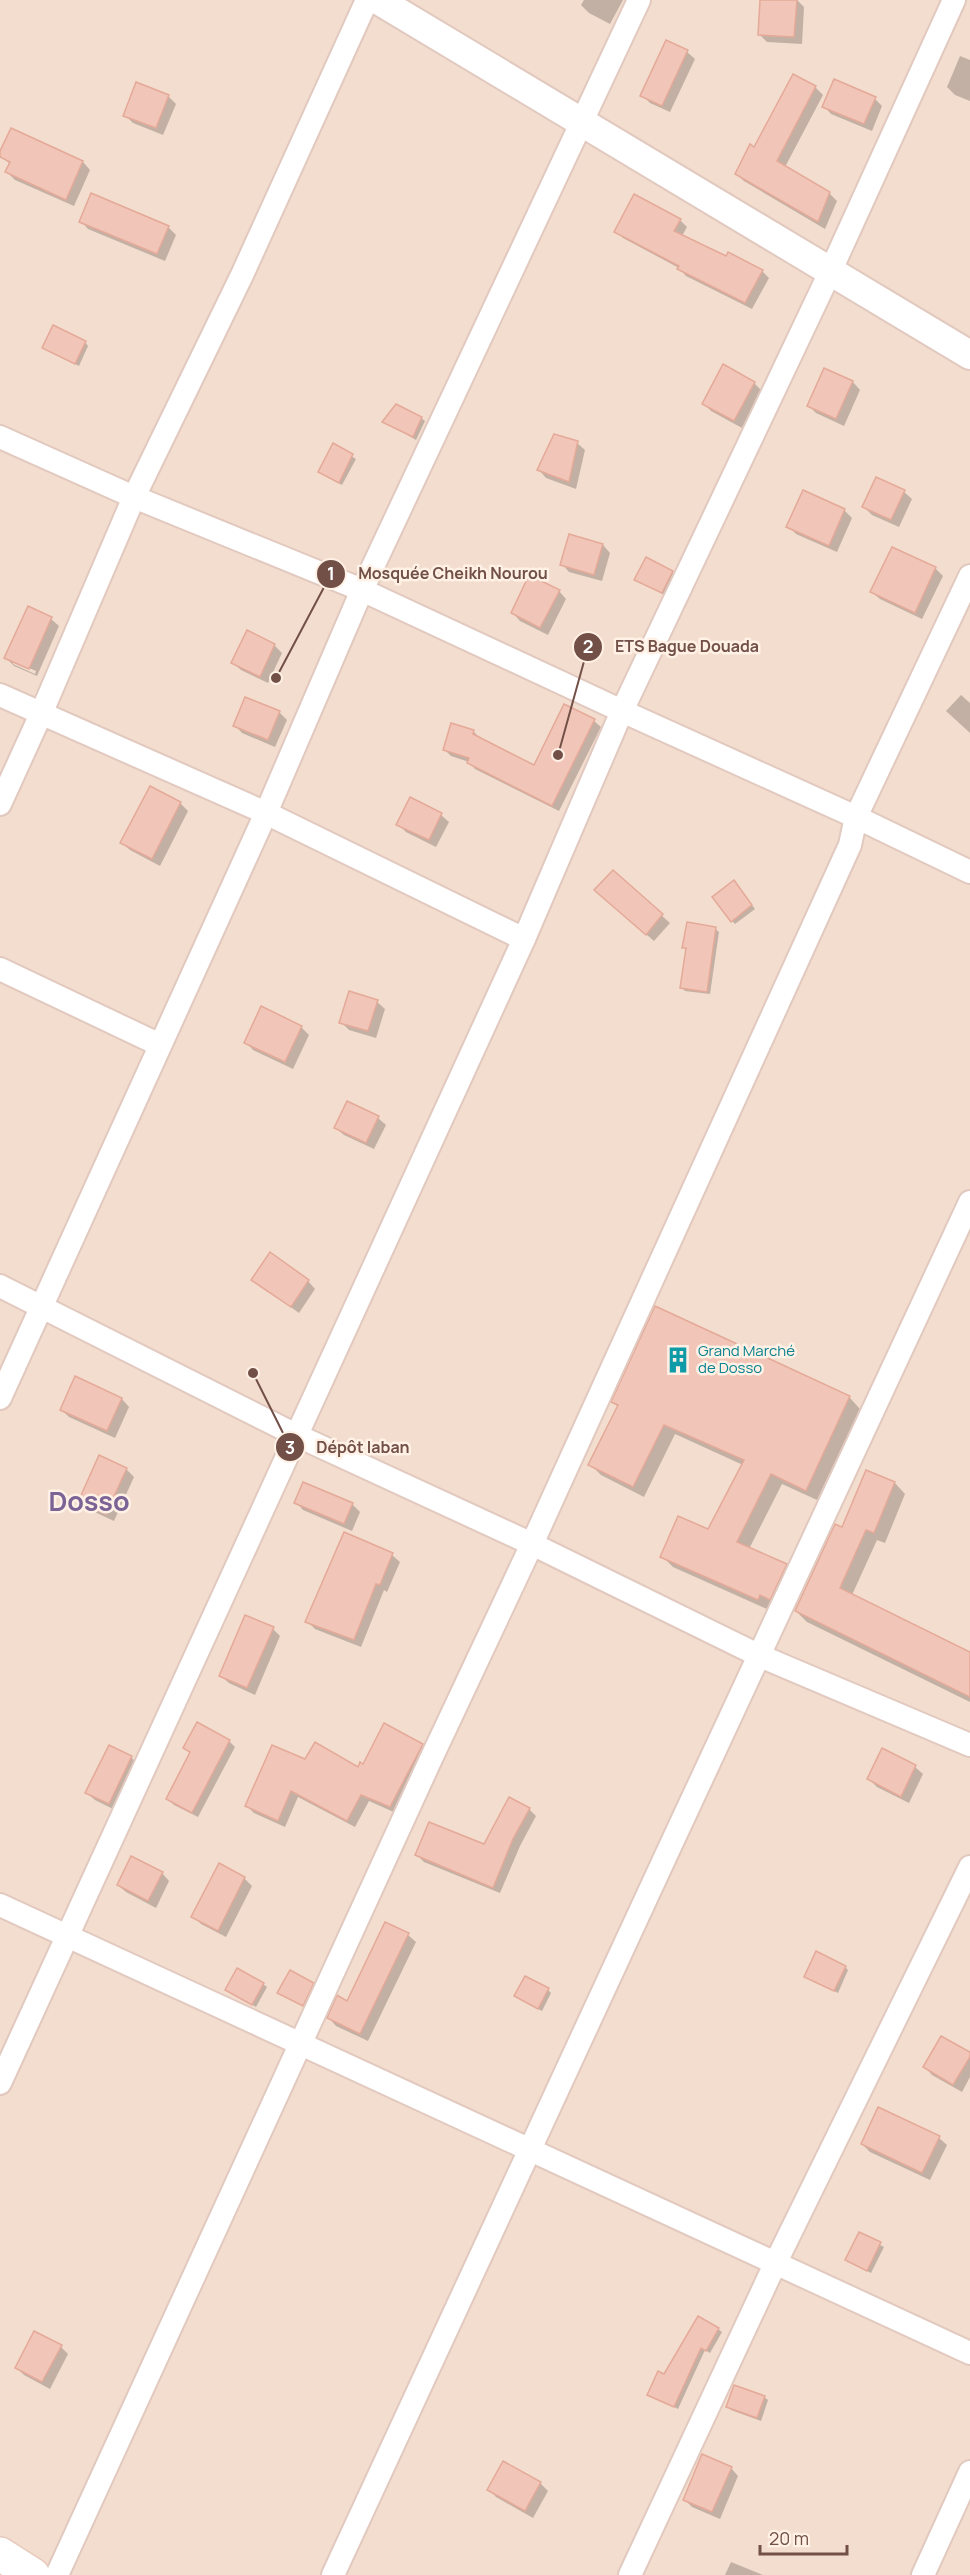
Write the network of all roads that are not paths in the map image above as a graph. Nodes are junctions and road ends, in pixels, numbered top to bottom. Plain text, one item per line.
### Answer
1 (367, 0) edge
2 (378, 0) edge
3 (639, 0) edge
4 (954, 0) edge
5 (583, 122) junction
6 (831, 270) junction
7 (970, 355) edge
8 (0, 437) edge
9 (134, 497) junction
10 (970, 576) edge
11 (362, 590) junction
12 (0, 695) edge
13 (622, 711) junction
14 (41, 714) junction
15 (0, 804) edge
16 (266, 813) junction
17 (856, 817) junction
18 (970, 872) edge
19 (524, 939) junction
20 (0, 969) edge
21 (160, 1045) junction
22 (970, 1202) edge
23 (0, 1286) edge
24 (42, 1306) junction
25 (0, 1398) edge
26 (298, 1436) junction
27 (532, 1544) junction
28 (760, 1656) junction
29 (970, 1745) edge
30 (970, 1867) edge
31 (0, 1905) edge
32 (67, 1936) junction
33 (301, 2044) junction
34 (0, 2083) edge
35 (528, 2149) junction
36 (776, 2264) junction
37 (970, 2353) edge
38 (970, 2472) edge
39 (0, 2554) edge
40 (33, 2575) edge
41 (57, 2575) edge
42 (333, 2575) edge
43 (630, 2575) edge
44 (923, 2575) edge

1 - 9 street
2 - 5 street
3 - 5 street
4 - 6 street
5 - 6 street
5 - 11 street
6 - 7 street
6 - 13 street
8 - 9 street
9 - 11 street
9 - 14 street
10 - 17 street
11 - 13 street
11 - 16 street
12 - 14 street
13 - 17 street
13 - 19 street
14 - 15 street
14 - 16 street
16 - 19 street
16 - 21 street
17 - 18 street
17 - 27 street
19 - 26 street
20 - 21 street
21 - 24 street
22 - 28 street
23 - 24 street
24 - 25 street
24 - 26 street
26 - 27 street
26 - 32 street
27 - 28 street
27 - 33 street
28 - 29 street
28 - 35 street
30 - 36 street
31 - 32 street
32 - 33 street
32 - 34 street
33 - 35 street
33 - 41 street
35 - 36 street
35 - 42 street
36 - 37 street
36 - 43 street
38 - 44 street
39 - 40 main road

